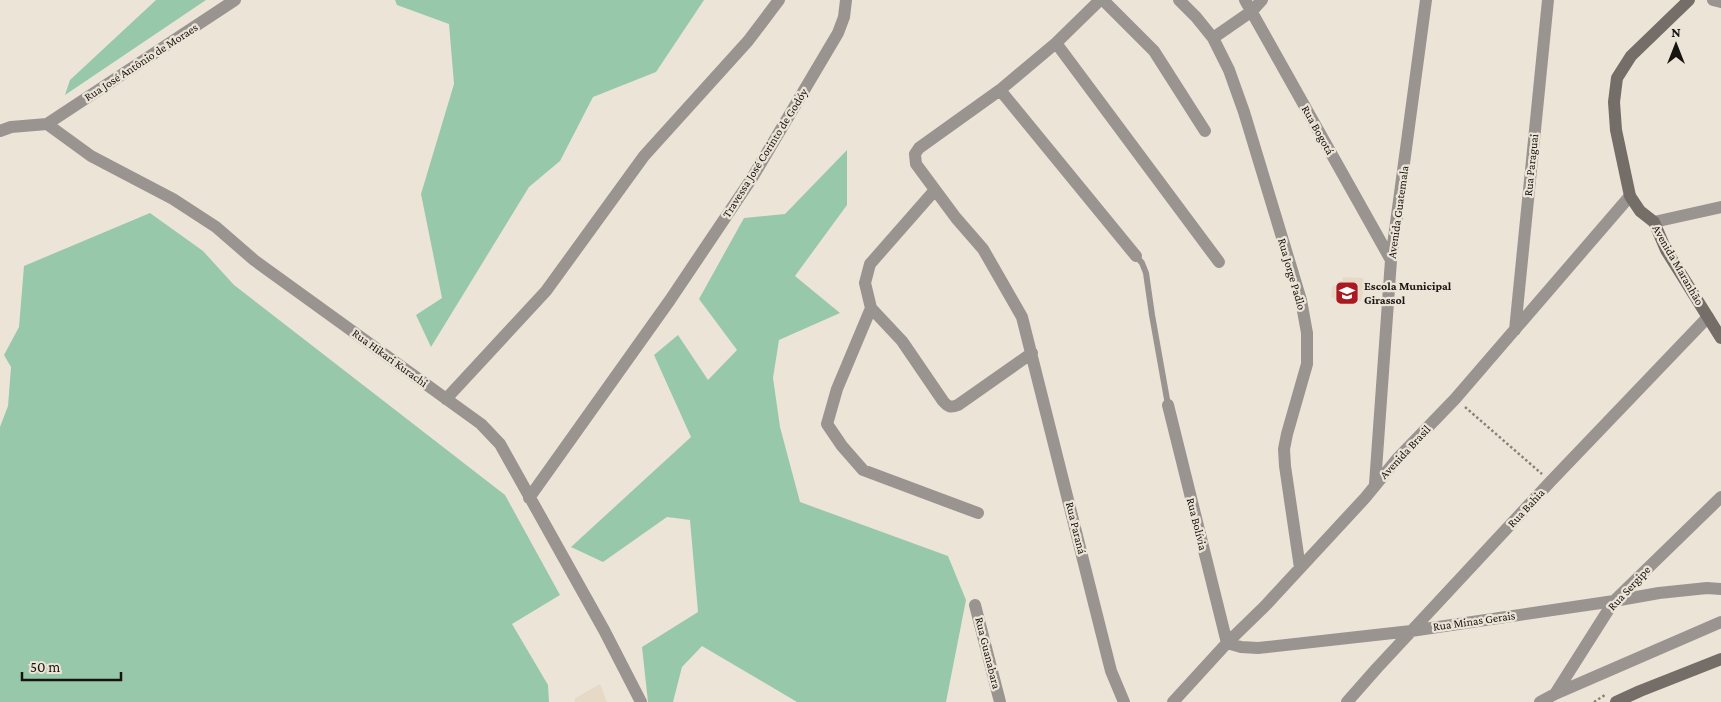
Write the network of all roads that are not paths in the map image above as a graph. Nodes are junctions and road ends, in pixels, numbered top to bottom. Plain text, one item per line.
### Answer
1 (235, 0) edge
2 (778, 0) edge
3 (846, 0) edge
4 (1102, 0) edge
5 (1179, 0) edge
6 (1262, 0) edge
7 (1426, 0) edge
8 (1548, 0) edge
9 (1689, 0) edge
10 (1713, 0) edge
11 (1721, 2) edge
12 (1249, 5) edge
13 (1213, 38) junction
14 (1056, 44) junction
15 (1000, 90) junction
16 (47, 124) junction
17 (0, 131) edge
18 (1205, 131) dead end
19 (935, 190) junction
20 (1630, 196) junction
21 (1721, 208) edge
22 (1654, 222) junction
23 (1136, 256) joint
24 (1391, 260) junction
25 (1220, 262) dead end
26 (871, 308) junction
27 (1708, 317) junction
28 (1515, 330) junction
29 (1721, 338) edge
30 (1032, 353) junction
31 (446, 399) junction
32 (1168, 405) joint
33 (1375, 484) junction
34 (1721, 497) edge
35 (530, 498) junction
36 (978, 514) dead end
37 (1300, 568) junction
38 (1721, 589) edge
39 (1614, 601) junction
40 (975, 605) dead end
41 (1721, 622) edge
42 (1412, 631) junction
43 (1227, 644) junction
44 (1721, 660) edge
45 (1555, 694) junction
46 (641, 702) edge
47 (1000, 702) edge
48 (1124, 702) edge
49 (1173, 702) edge
50 (1347, 702) edge
51 (1540, 702) edge
52 (1616, 702) edge

1 - 16 street, Rua José Antônio de Moraes
2 - 31 street
3 - 35 street, Travessa José Corinto de Godóy
4 - 14 street
4 - 18 street
5 - 13 street, Rua Jorge Padlo
6 - 12 street
7 - 24 street, Avenida Guatemala
8 - 28 street, Rua Paraguai
9 - 20 main road
10 - 11 street
12 - 13 street
12 - 24 street, Rua Bogotá
13 - 37 street, Rua Jorge Padlo
14 - 15 street
14 - 25 street
15 - 19 street, Rua Paraná
15 - 23 street
16 - 17 street
16 - 31 street, Rua Hikari Kurachi
19 - 26 street
19 - 30 street, Rua Paraná
20 - 22 main road, Avenida Maranhão
20 - 28 street, Avenida Brasil
21 - 22 street
22 - 27 main road, Avenida Maranhão
23 - 32 lane
24 - 33 street, Avenida Guatemala
26 - 30 street
26 - 36 street
27 - 29 main road, Avenida Maranhão
27 - 42 street, Rua Bahia
28 - 33 street, Avenida Brasil
30 - 48 street, Rua Paraná
31 - 35 street, Rua Hikari Kurachi
32 - 43 street, Rua Bolívia
33 - 37 street, Avenida Brasil
34 - 39 street, Rua Sergipe
35 - 46 street, Rua Hikari Kurachi
37 - 43 street, Avenida Brasil
38 - 39 street, Rua Minas Gerais
39 - 42 street, Rua Minas Gerais
39 - 45 street, Rua Sergipe
40 - 47 street, Rua Guanabara
41 - 45 street
42 - 43 street, Rua Minas Gerais
42 - 50 street, Rua Bahia
43 - 49 street, Avenida Brasil
44 - 52 main road
45 - 51 street

